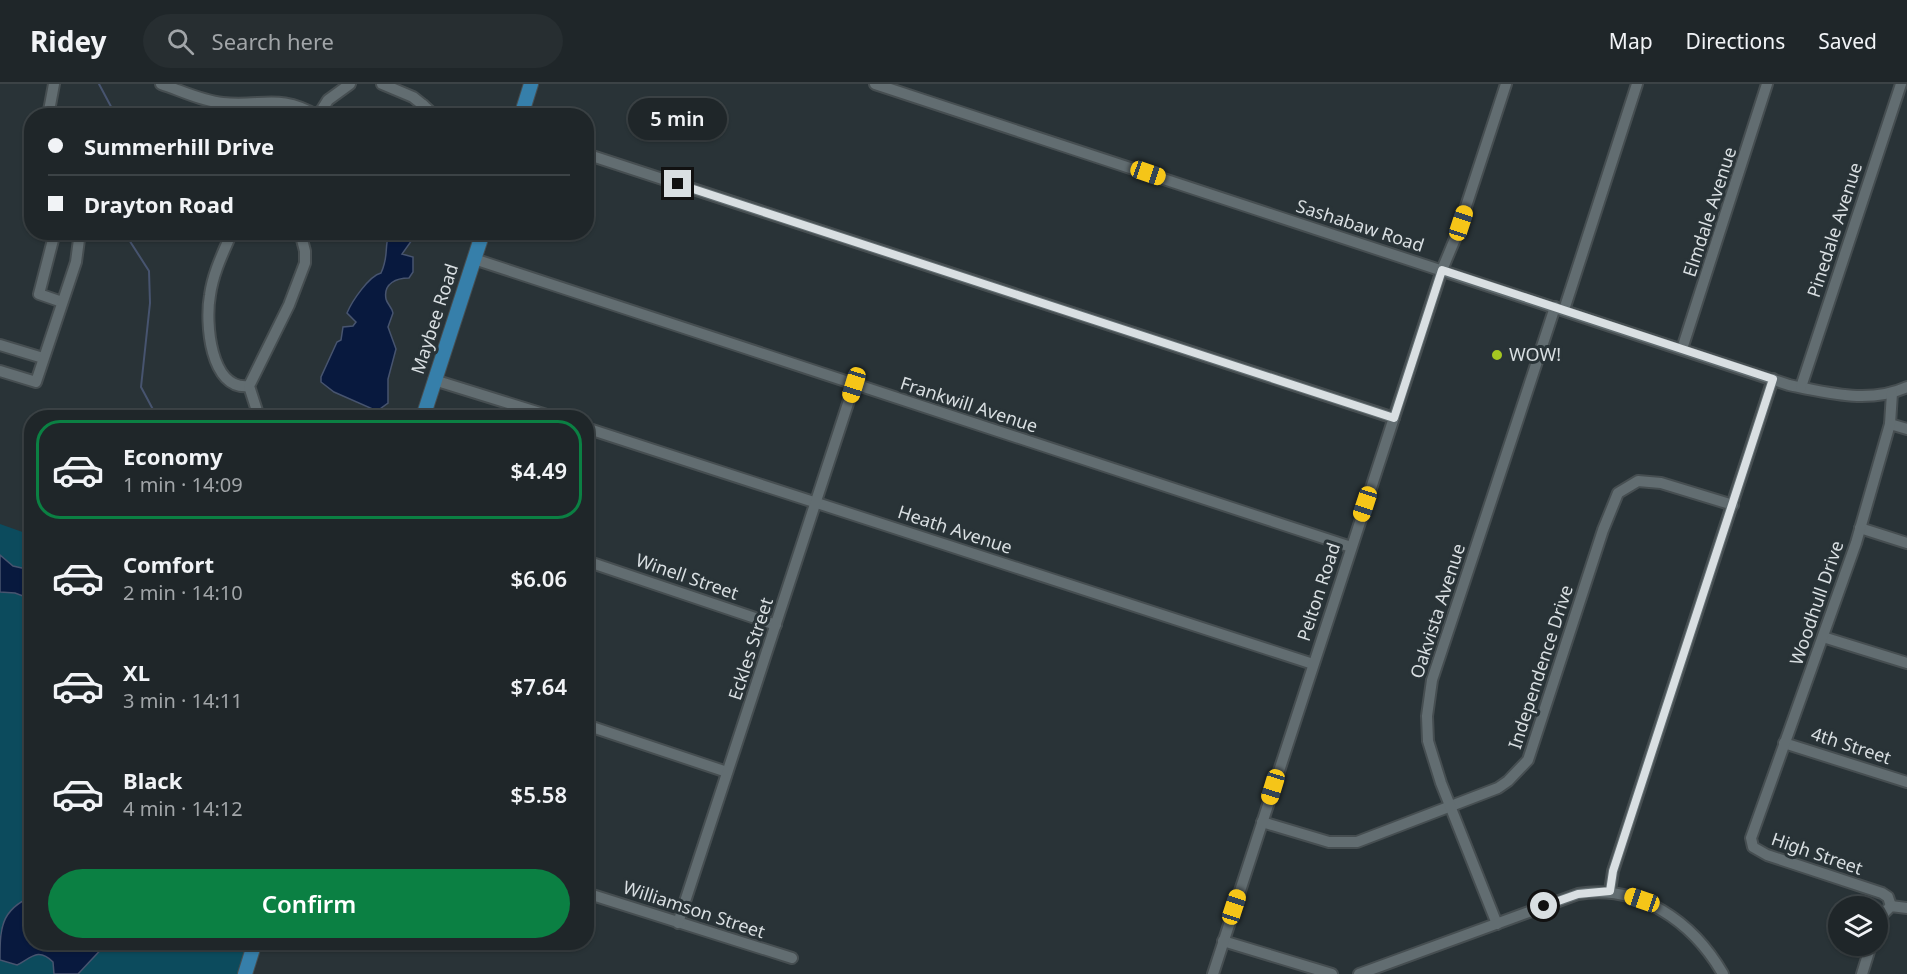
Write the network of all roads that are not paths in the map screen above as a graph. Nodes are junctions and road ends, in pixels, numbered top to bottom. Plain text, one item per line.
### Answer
1 (54, 84) edge
2 (161, 84) edge
3 (350, 84) edge
4 (382, 84) edge
5 (531, 84) edge
6 (875, 84) edge
7 (1506, 84) edge
8 (1637, 84) edge
9 (1767, 84) edge
10 (1901, 84) edge
11 (50, 108) edge
12 (299, 108) edge
13 (323, 108) edge
14 (423, 108) edge
15 (524, 108) edge
16 (594, 157) edge
17 (53, 240) edge
18 (79, 240) edge
19 (229, 240) edge
20 (302, 240) edge
21 (480, 240) edge
22 (474, 259) junction
23 (1442, 270) junction
24 (62, 302) junction
25 (1559, 309) junction
26 (0, 345) edge
27 (1682, 349) junction
28 (43, 358) junction
29 (0, 371) edge
30 (1773, 379) junction
31 (434, 380) junction
32 (854, 385) junction
33 (249, 386) junction
34 (1802, 387) junction
35 (1907, 387) edge
36 (1892, 393) junction
37 (257, 410) edge
38 (425, 410) edge
39 (530, 410) edge
40 (1394, 418) junction
41 (1890, 424) junction
42 (1907, 429) edge
43 (594, 431) edge
44 (817, 504) junction
45 (1733, 505) junction
46 (1860, 528) junction
47 (1907, 543) edge
48 (1352, 548) junction
49 (594, 564) edge
50 (776, 625) junction
51 (1823, 637) junction
52 (1907, 663) edge
53 (1313, 664) junction
54 (594, 728) edge
55 (1784, 742) junction
56 (727, 772) junction
57 (1907, 782) edge
58 (1452, 807) junction
59 (1756, 820) joint
60 (1262, 822) junction
61 (1610, 891) junction
62 (594, 896) edge
63 (1891, 906) junction
64 (1907, 908) edge
65 (1888, 909) edge
66 (678, 923) junction
67 (1497, 924) junction
68 (1223, 941) junction
69 (252, 950) edge
70 (1868, 956) edge
71 (792, 958) dead end
72 (245, 974) edge
73 (1213, 974) edge
74 (1332, 974) edge
75 (1359, 974) edge
76 (1723, 974) edge
77 (1862, 974) edge

1 - 11 street
2 - 12 street
3 - 13 street
4 - 14 street
5 - 15 main road
6 - 23 street, Sashabaw Road
7 - 23 street, Pelton Road
8 - 25 street, Oakvista Avenue
9 - 27 street, Elmdale Avenue
10 - 34 street, Pinedale Avenue
16 - 40 street
17 - 24 street
18 - 24 street
19 - 33 street
20 - 33 street
21 - 22 main road, Maybee Road
22 - 31 main road, Maybee Road
22 - 32 street, Frankwill Avenue
23 - 25 street, Sashabaw Road
23 - 40 street, Pelton Road
24 - 28 street
25 - 27 street, Sashabaw Road
25 - 58 street, Oakvista Avenue
26 - 28 street
27 - 30 street, Sashabaw Road
28 - 29 street
30 - 34 street, Sashabaw Road
30 - 45 street
31 - 38 main road, Maybee Road
31 - 39 street
32 - 44 street, Eckles Street
32 - 48 street, Frankwill Avenue
33 - 37 street
34 - 36 street, Sashabaw Road
35 - 36 street, Sashabaw Road
36 - 41 street, Woodhull Drive
40 - 48 street, Pelton Road
41 - 42 street
41 - 46 street, Woodhull Drive
43 - 44 street, Heath Avenue
44 - 50 street, Eckles Street
44 - 53 street, Heath Avenue
45 - 58 street, Independence Drive
45 - 61 street
46 - 47 street
46 - 51 street, Woodhull Drive
48 - 53 street, Pelton Road
49 - 50 street, Winell Street
50 - 56 street, Eckles Street
51 - 52 street
51 - 55 street, Woodhull Drive
53 - 60 street, Pelton Road
54 - 56 street
55 - 57 street, 4th Street
55 - 59 street, Woodhull Drive
56 - 66 street, Eckles Street
58 - 60 street, Independence Drive
58 - 67 street, Oakvista Avenue
59 - 63 street, High Street
60 - 68 street, Pelton Road
61 - 67 street
61 - 76 street
62 - 66 street, Williamson Street
63 - 64 street
63 - 65 street
66 - 71 street, Williamson Street
67 - 75 street
68 - 73 street, Pelton Road
68 - 74 street
69 - 72 main road
70 - 77 street

